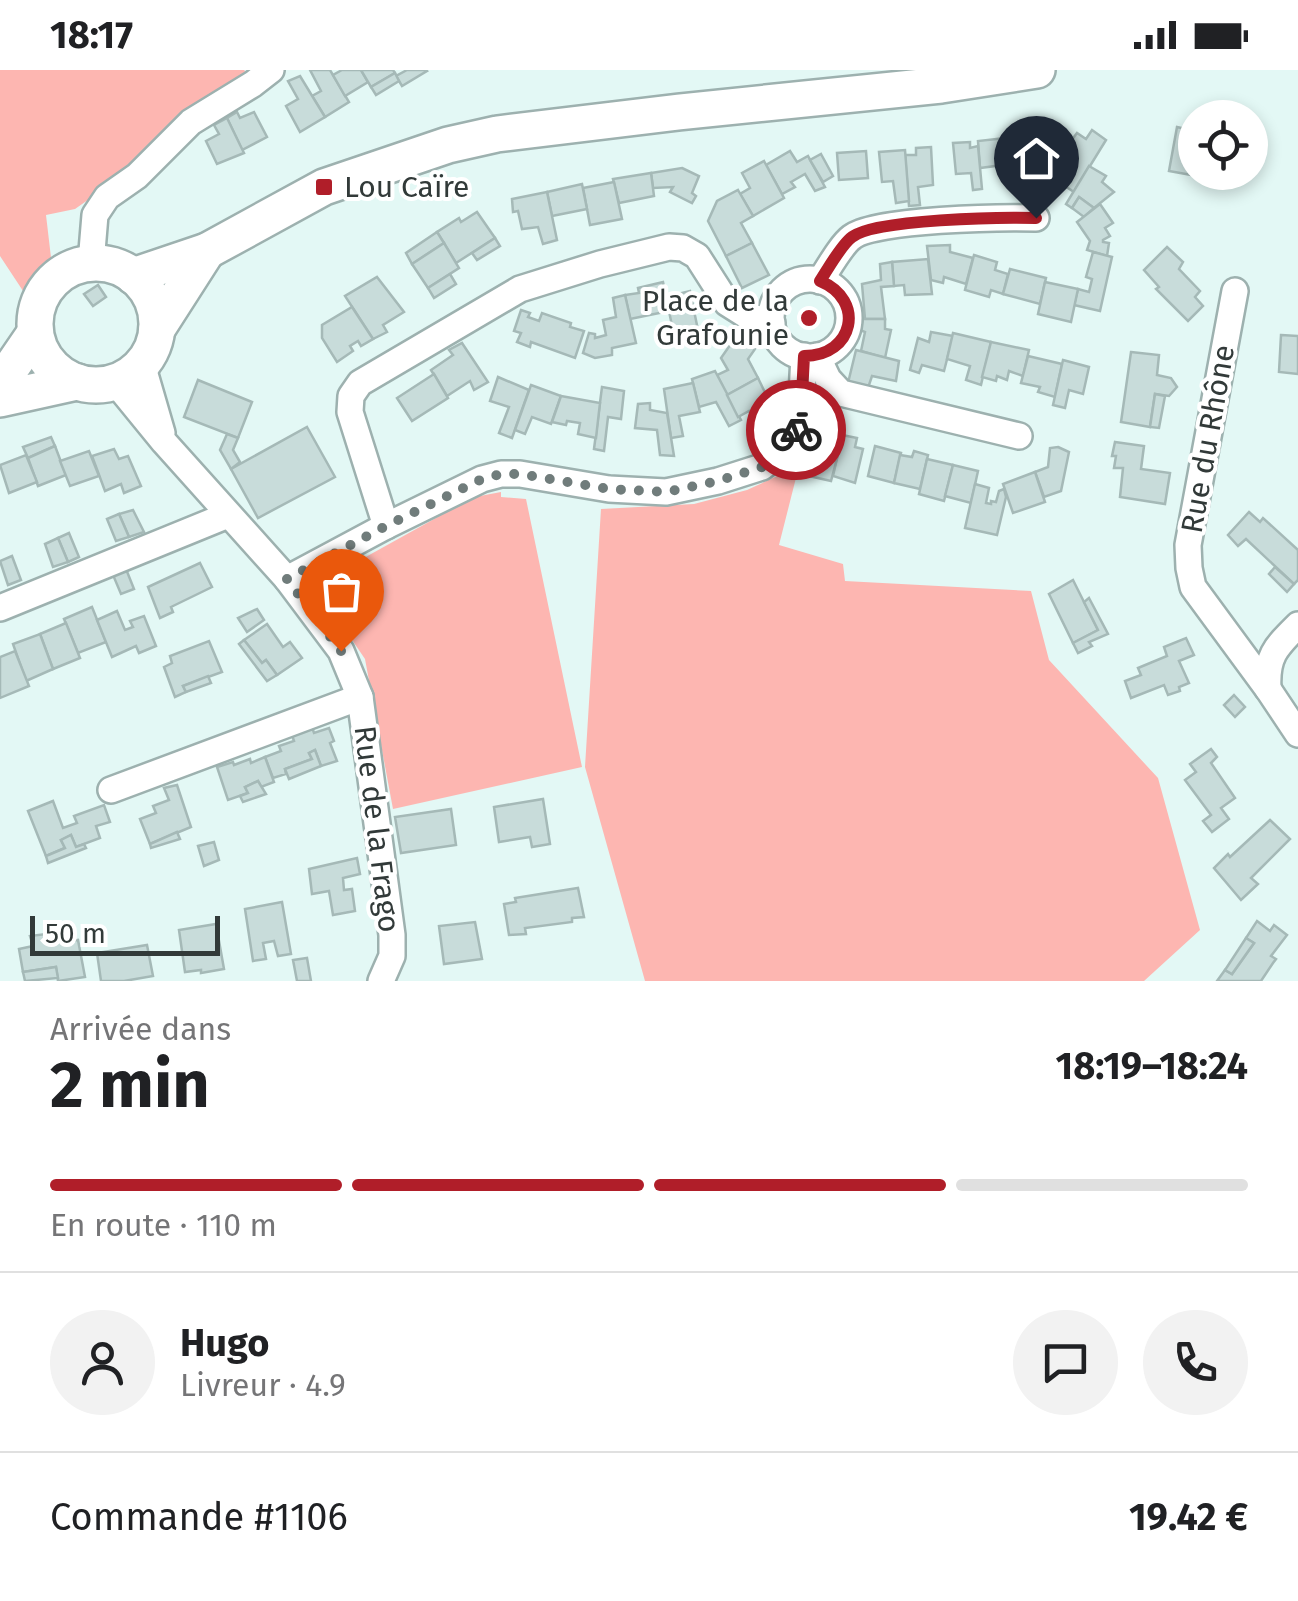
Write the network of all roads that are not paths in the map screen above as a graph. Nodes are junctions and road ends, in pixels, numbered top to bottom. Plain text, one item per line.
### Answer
1 (271, 70) edge
2 (1037, 70) edge
3 (1036, 218) dead end
4 (207, 251) junction
5 (91, 263) junction
6 (134, 276) junction
7 (820, 281) junction
8 (1235, 291) dead end
9 (772, 323) junction
10 (157, 329) junction
11 (35, 333) junction
12 (810, 356) junction
13 (129, 373) junction
14 (76, 382) junction
15 (0, 384) edge
16 (0, 400) edge
17 (1019, 436) dead end
18 (228, 516) junction
19 (386, 526) junction
20 (287, 579) junction
21 (0, 608) edge
22 (1298, 625) edge
23 (1230, 636) junction
24 (1279, 644) junction
25 (1268, 689) junction
26 (360, 698) junction
27 (1298, 734) edge
28 (111, 790) dead end
29 (382, 980) edge

1 - 5 street
2 - 4 main road
3 - 7 street
4 - 6 main road
4 - 10 main road
5 - 6 main road
5 - 11 main road
6 - 10 main road
7 - 9 street
7 - 12 street
8 - 23 street, Rue du Rhône
9 - 12 street
9 - 19 street
10 - 13 main road
11 - 14 main road
11 - 15 main road
12 - 17 street
12 - 19 street
13 - 14 main road
13 - 18 street, Rue de la Frago
14 - 16 main road
18 - 20 street, Rue de la Frago
18 - 21 street
19 - 20 street
20 - 26 street, Rue de la Frago
22 - 24 street
23 - 24 street
23 - 25 street, Rue du Rhône
24 - 25 street
25 - 27 street, Rue du Rhône
26 - 28 street
26 - 29 street, Rue de la Frago

